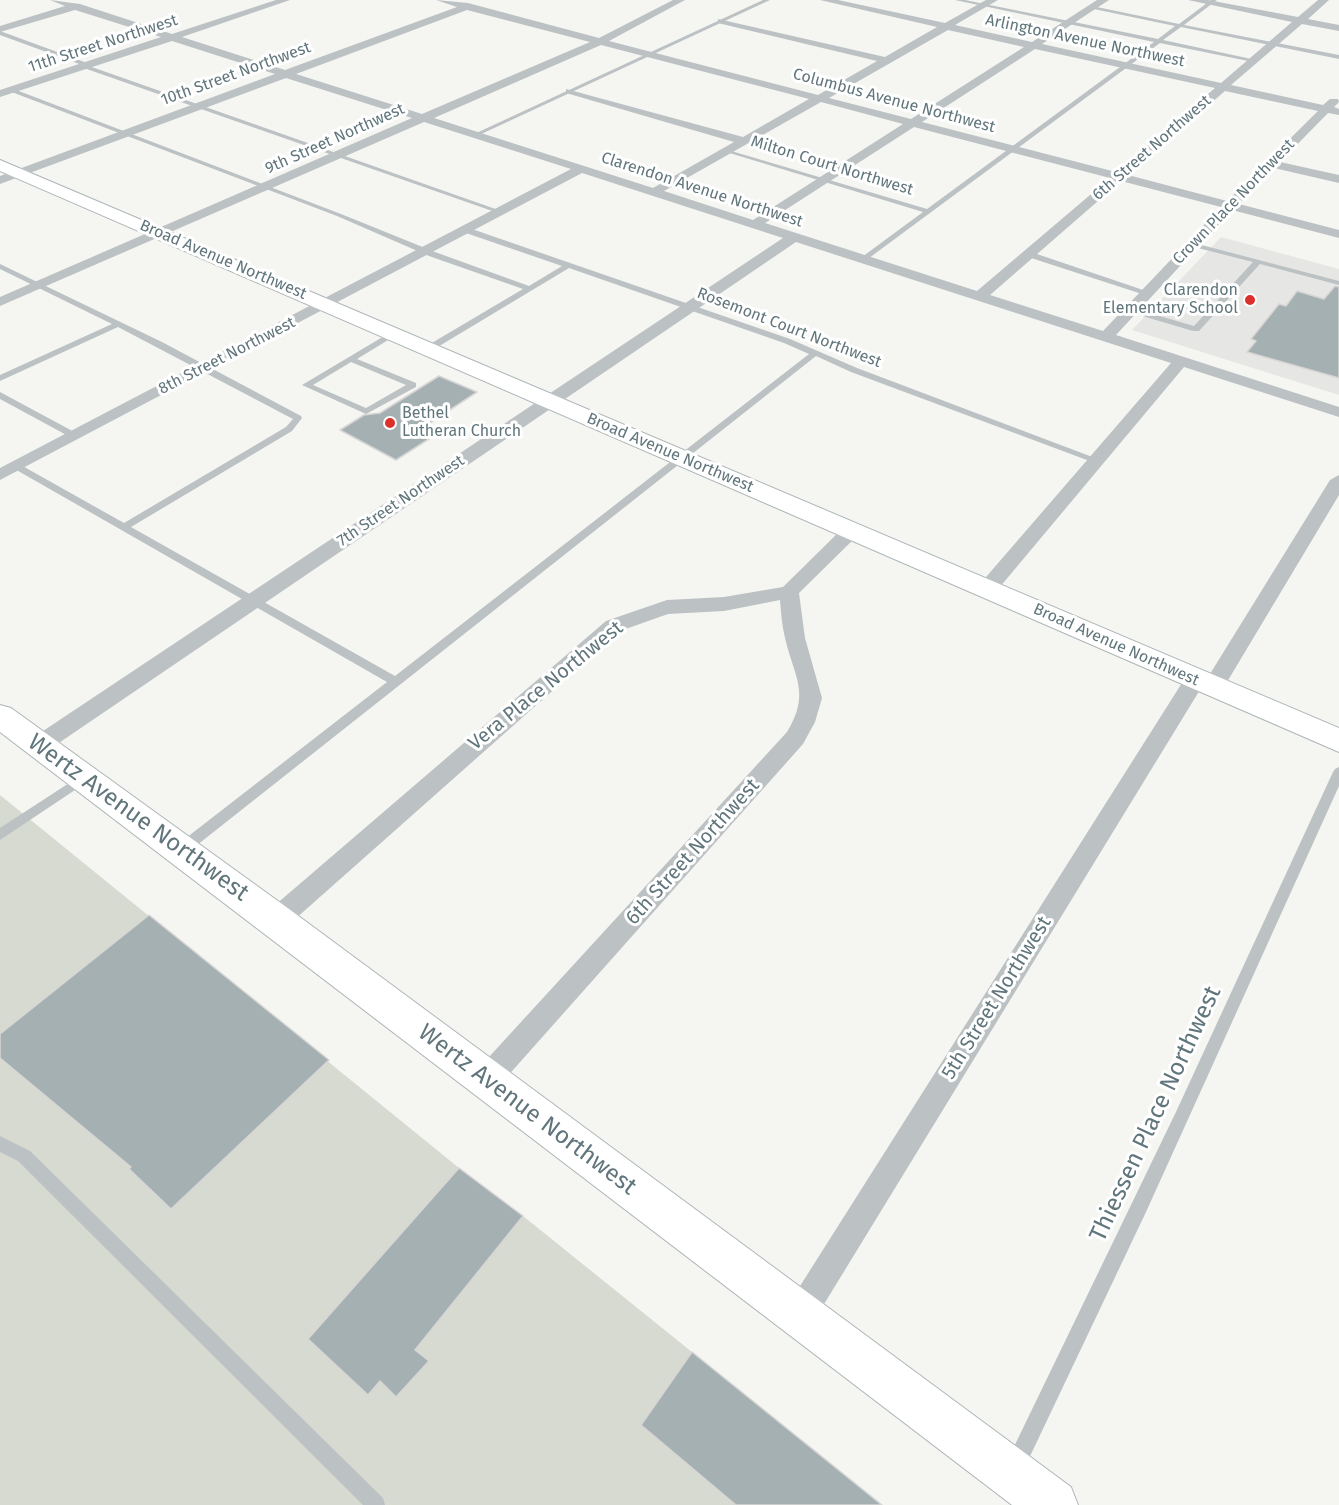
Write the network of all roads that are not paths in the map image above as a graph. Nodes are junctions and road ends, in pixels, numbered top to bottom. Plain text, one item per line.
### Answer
1 (55, 0) edge
2 (99, 0) edge
3 (285, 0) edge
4 (441, 0) edge
5 (483, 0) edge
6 (680, 0) edge
7 (767, 0) edge
8 (825, 0) edge
9 (958, 0) edge
10 (1193, 0) edge
11 (1324, 0) edge
12 (1099, 2) edge
13 (1211, 2) edge
14 (989, 3) edge
15 (76, 7) junction
16 (466, 7) junction
17 (721, 21) junction
18 (1299, 21) junction
19 (1069, 23) junction
20 (1179, 25) junction
21 (947, 26) junction
22 (0, 28) edge
23 (1339, 28) edge
24 (0, 33) edge
25 (171, 37) junction
26 (600, 41) junction
27 (1159, 41) junction
28 (1272, 44) junction
29 (1034, 45) junction
30 (649, 54) junction
31 (1339, 57) edge
32 (886, 60) junction
33 (1253, 60) junction
34 (86, 65) junction
35 (1126, 65) junction
36 (285, 74) junction
37 (1223, 87) junction
38 (4, 91) edge
39 (570, 91) junction
40 (1339, 96) edge
41 (819, 99) junction
42 (198, 106) junction
43 (1332, 110) edge
44 (423, 118) junction
45 (912, 123) junction
46 (124, 134) junction
47 (476, 135) junction
48 (745, 141) junction
49 (1013, 149) junction
50 (726, 151) junction
51 (338, 156) junction
52 (1271, 163) junction
53 (581, 169) junction
54 (6, 173) edge
55 (1119, 176) junction
56 (1339, 179) edge
57 (824, 180) junction
58 (266, 187) junction
59 (654, 192) junction
60 (1229, 206) junction
61 (500, 212) junction
62 (929, 212) junction
63 (755, 224) junction
64 (466, 231) junction
65 (160, 233) junction
66 (1339, 234) edge
67 (794, 237) junction
68 (1193, 244) junction
69 (428, 251) junction
70 (1029, 254) junction
71 (865, 259) junction
72 (1258, 261) junction
73 (569, 265) junction
74 (0, 266) edge
75 (1338, 283) edge
76 (38, 285) junction
77 (531, 289) junction
78 (1148, 292) junction
79 (980, 296) junction
80 (0, 302) edge
81 (327, 305) junction
82 (691, 306) junction
83 (1132, 310) junction
84 (118, 324) junction
85 (394, 334) junction
86 (1106, 337) junction
87 (428, 349) junction
88 (815, 353) junction
89 (351, 359) junction
90 (1181, 361) junction
91 (204, 368) junction
92 (0, 378) edge
93 (0, 395) edge
94 (549, 401) junction
95 (1339, 412) edge
96 (75, 436) junction
97 (682, 458) junction
98 (1098, 461) junction
99 (16, 466) junction
100 (0, 475) edge
101 (1338, 484) edge
102 (125, 527) junction
103 (851, 531) junction
104 (987, 589) junction
105 (789, 592) junction
106 (253, 602) junction
107 (396, 682) junction
108 (1204, 683) junction
109 (0, 716) edge
110 (1339, 741) edge
111 (39, 745) junction
112 (1339, 772) edge
113 (84, 778) junction
114 (0, 835) edge
115 (181, 849) junction
116 (276, 920) junction
117 (487, 1079) junction
118 (0, 1144) edge
119 (799, 1316) junction
120 (1011, 1474) junction
121 (376, 1505) edge
122 (1053, 1505) edge

1 - 15 street, Clarendon Avenue Northwest
2 - 15 street
3 - 25 street, 11th Street Northwest
4 - 16 street, Columbus Avenue Northwest
5 - 16 street, 10th Street Northwest
6 - 26 street, 9th Street Northwest
7 - 17 lane
8 - 21 street, Arlington Avenue Northwest
9 - 14 lane
10 - 13 street
11 - 18 street, 6th Street Northwest
12 - 19 street
12 - 20 lane
13 - 18 street
13 - 20 lane
14 - 19 lane
14 - 21 street
15 - 22 street
15 - 25 street, Clarendon Avenue Northwest
16 - 26 street, Columbus Avenue Northwest
16 - 36 street, 10th Street Northwest
17 - 30 lane
17 - 32 street
18 - 23 street
18 - 28 street, 6th Street Northwest
19 - 27 lane
19 - 29 street
20 - 27 lane
20 - 28 lane
21 - 29 street, Arlington Avenue Northwest
21 - 32 street
24 - 34 lane
25 - 34 street, 11th Street Northwest
25 - 36 street, Clarendon Avenue Northwest
26 - 30 street, Columbus Avenue Northwest
26 - 44 street, 9th Street Northwest
27 - 33 lane
27 - 35 lane
28 - 31 lane
28 - 33 street, 6th Street Northwest
29 - 35 street, Arlington Avenue Northwest
29 - 45 street
30 - 39 lane
30 - 41 street, Columbus Avenue Northwest
32 - 41 street
33 - 37 street, 6th Street Northwest
34 - 38 street, 11th Street Northwest
34 - 42 lane
35 - 37 street, Arlington Avenue Northwest
35 - 49 lane
36 - 42 street, 10th Street Northwest
36 - 44 street, Clarendon Avenue Northwest
37 - 43 street, Arlington Avenue Northwest
37 - 55 street, 6th Street Northwest
38 - 46 lane
39 - 47 lane
39 - 48 street, Milton Court Northwest
40 - 43 street, Crown Place Northwest
41 - 45 street, Columbus Avenue Northwest
41 - 48 street
42 - 46 street, 10th Street Northwest
42 - 51 lane
43 - 52 street, Crown Place Northwest
44 - 47 street, Clarendon Avenue Northwest
44 - 51 street, 9th Street Northwest
45 - 49 street, Columbus Avenue Northwest
45 - 57 street
46 - 54 street, 10th Street Northwest
46 - 58 lane
47 - 53 street, Clarendon Avenue Northwest
48 - 50 street
49 - 55 street, Columbus Avenue Northwest
49 - 62 lane
50 - 57 lane, Milton Court Northwest
50 - 59 street
51 - 58 street, 9th Street Northwest
51 - 61 lane
52 - 56 street
52 - 60 street, Crown Place Northwest
53 - 59 street, Clarendon Avenue Northwest
53 - 61 street, 8th Street Northwest
54 - 65 street, Broad Avenue Northwest
55 - 60 street, Columbus Avenue Northwest
55 - 70 street, 6th Street Northwest
57 - 62 lane, Milton Court Northwest
57 - 63 street
58 - 65 street, 9th Street Northwest
58 - 69 lane
59 - 63 street, Clarendon Avenue Northwest
60 - 66 street, Columbus Avenue Northwest
60 - 68 street, Crown Place Northwest
61 - 64 street, 8th Street Northwest
62 - 71 lane
63 - 67 street, Clarendon Avenue Northwest
64 - 69 street, 8th Street Northwest
64 - 73 lane, Rosemont Court Northwest
65 - 76 street, 9th Street Northwest
65 - 81 street, Broad Avenue Northwest
67 - 71 street, Clarendon Avenue Northwest
67 - 82 street, 7th Street Northwest
68 - 72 lane
68 - 78 street, Crown Place Northwest
69 - 77 lane
69 - 81 street, 8th Street Northwest
70 - 78 lane
70 - 79 street, 6th Street Northwest
71 - 79 street, Clarendon Avenue Northwest
72 - 75 lane
72 - 83 lane
73 - 77 lane
73 - 82 lane, Rosemont Court Northwest
74 - 76 lane
76 - 80 street, 9th Street Northwest
76 - 84 lane
77 - 87 lane
78 - 83 street, Crown Place Northwest
79 - 86 street, Clarendon Avenue Northwest
81 - 85 street, Broad Avenue Northwest
81 - 91 street, 8th Street Northwest
82 - 88 lane, Rosemont Court Northwest
82 - 94 street, 7th Street Northwest
83 - 86 street, Crown Place Northwest
84 - 91 lane
84 - 92 lane
85 - 87 street, Broad Avenue Northwest
85 - 89 lane
86 - 90 street, Clarendon Avenue Northwest
87 - 94 street, Broad Avenue Northwest
88 - 97 lane
88 - 98 lane, Rosemont Court Northwest
89 - 89 lane
90 - 95 street, Clarendon Avenue Northwest
90 - 98 street
91 - 96 street, 8th Street Northwest
91 - 102 lane
93 - 96 lane
94 - 97 street, Broad Avenue Northwest
94 - 106 street, 7th Street Northwest
96 - 99 street, 8th Street Northwest
97 - 103 street, Broad Avenue Northwest
97 - 107 lane
98 - 104 street
99 - 100 street, 8th Street Northwest
99 - 102 lane
101 - 108 street, 5th Street Northwest
102 - 106 lane
103 - 104 street, Broad Avenue Northwest
103 - 105 street
104 - 108 street, Broad Avenue Northwest
105 - 116 street, Vera Place Northwest
105 - 117 street, 6th Street Northwest
106 - 107 lane
106 - 111 street, 7th Street Northwest
107 - 115 lane
108 - 110 street, Broad Avenue Northwest
108 - 119 street, 5th Street Northwest
109 - 111 street, Wertz Avenue Northwest
111 - 113 street, Wertz Avenue Northwest
112 - 120 lane, Thiessen Place Northwest
113 - 114 lane
113 - 115 street, Wertz Avenue Northwest
115 - 116 street, Wertz Avenue Northwest
116 - 117 street, Wertz Avenue Northwest
117 - 119 street, Wertz Avenue Northwest
118 - 121 lane
119 - 120 street, Wertz Avenue Northwest
120 - 122 street, Wertz Avenue Northwest

